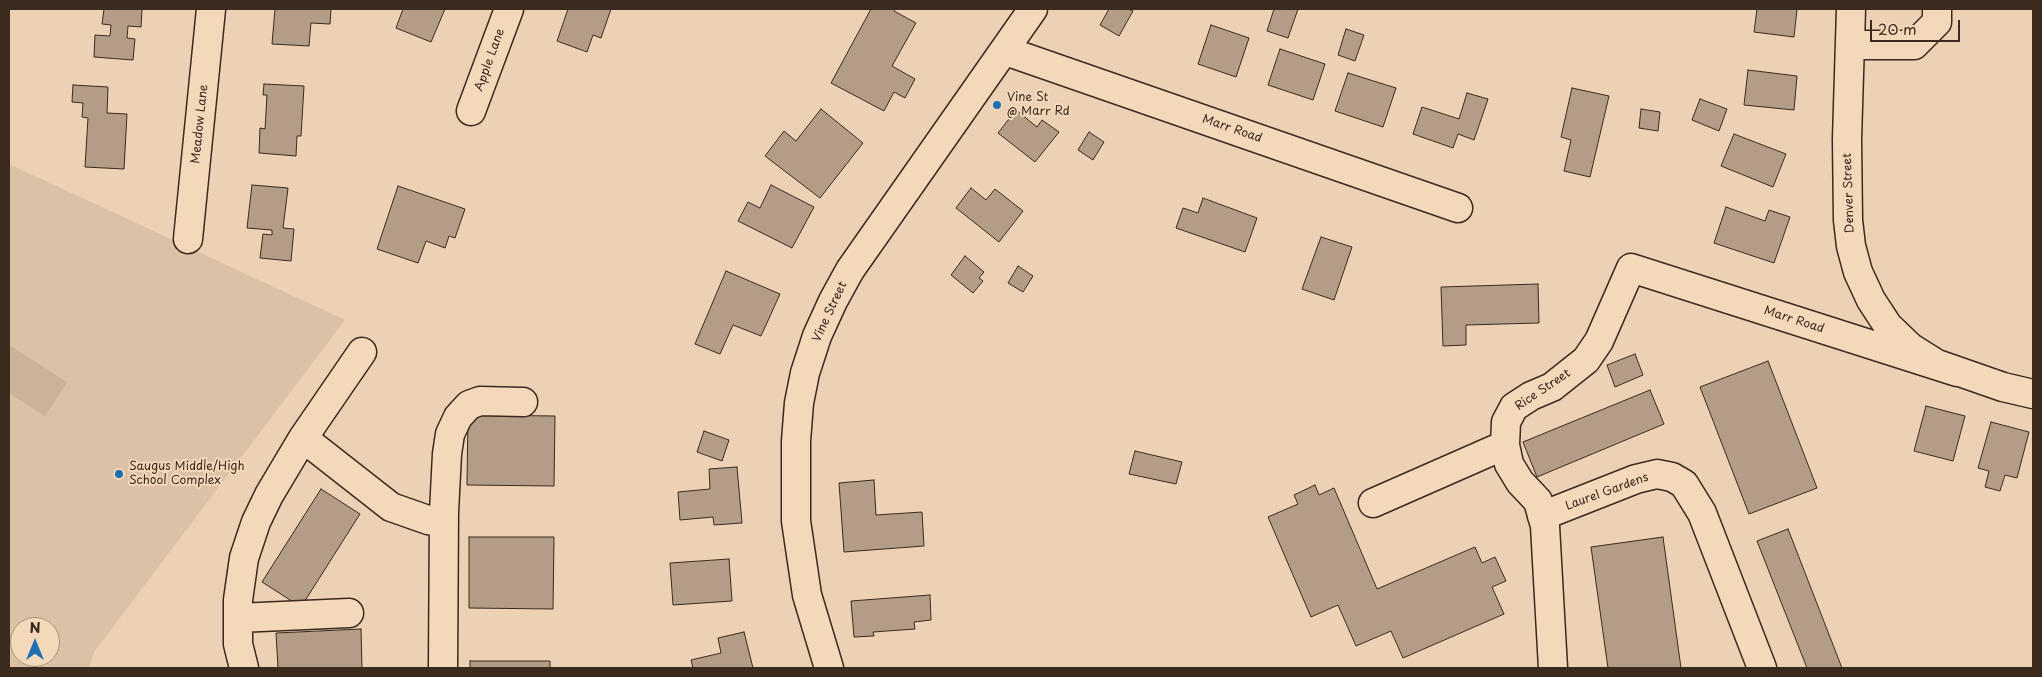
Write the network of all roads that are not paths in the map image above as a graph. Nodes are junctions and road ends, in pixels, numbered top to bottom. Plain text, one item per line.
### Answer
1 (211, 9) edge
2 (509, 9) edge
3 (1034, 9) edge
4 (1851, 9) edge
5 (1937, 9) edge
6 (1850, 45) junction
7 (1006, 51) junction
8 (471, 111) dead end
9 (1458, 208) dead end
10 (188, 238) dead end
11 (1631, 268) joint
12 (362, 352) dead end
13 (1957, 372) junction
14 (2033, 394) edge
15 (523, 402) dead end
16 (303, 438) junction
17 (1505, 445) junction
18 (1373, 503) dead end
19 (1542, 516) junction
20 (444, 522) junction
21 (349, 613) dead end
22 (238, 618) junction
23 (244, 668) edge
24 (443, 668) edge
25 (829, 668) edge
26 (1553, 668) edge
27 (1762, 668) edge

1 - 10 street, Meadow Lane
2 - 8 street, Apple Lane
3 - 7 street, Vine Street
4 - 6 street, Denver Street
5 - 6 street
6 - 13 street, Denver Street
7 - 9 street, Marr Road
7 - 25 street, Vine Street
11 - 13 street, Marr Road
11 - 17 street, Rice Street
12 - 16 street
13 - 14 street, Denver Street
15 - 20 street
16 - 20 street
16 - 22 street
17 - 18 street
17 - 19 street, Rice Street
19 - 26 street
19 - 27 street, Laurel Gardens
20 - 24 street
21 - 22 street
22 - 23 street

